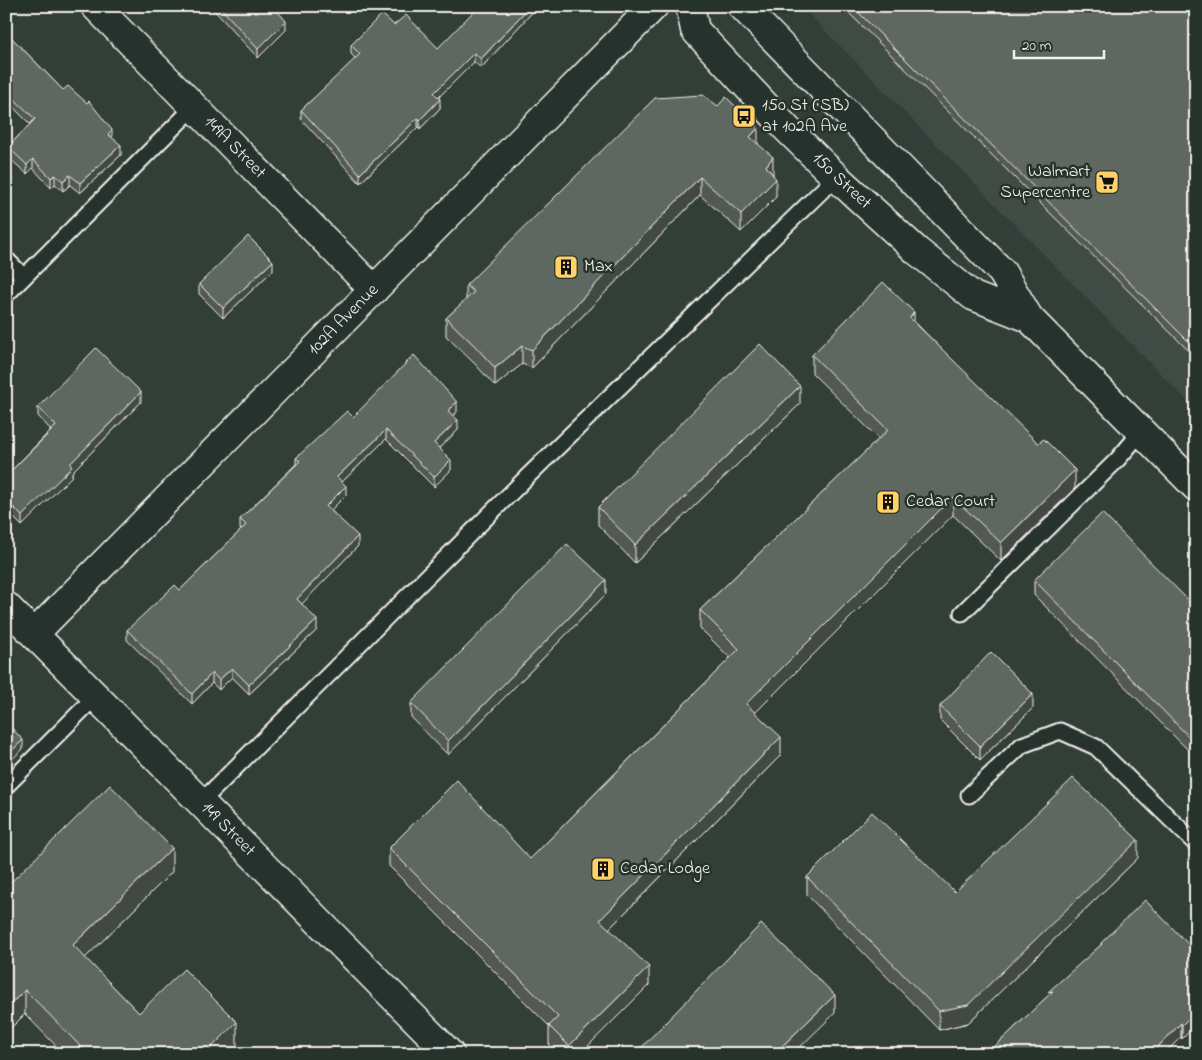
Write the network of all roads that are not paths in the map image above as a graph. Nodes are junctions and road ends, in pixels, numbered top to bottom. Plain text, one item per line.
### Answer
1 (95, 6) edge
2 (654, 6) edge
3 (690, 6) edge
4 (742, 6) edge
5 (194, 107) junction
6 (836, 177) junction
7 (6, 259) edge
8 (24, 277) junction
9 (374, 290) junction
10 (6, 295) edge
11 (1028, 318) junction
12 (1141, 432) junction
13 (1196, 487) edge
14 (6, 606) edge
15 (962, 613) dead end
16 (34, 634) junction
17 (96, 696) junction
18 (6, 786) edge
19 (969, 795) dead end
20 (201, 802) junction
21 (1196, 844) edge
22 (450, 1054) edge

1 - 5 street, 149A Street
2 - 9 street, 102A Avenue
3 - 6 street, 150 Street
4 - 11 street, 150 Street
5 - 8 lane
5 - 9 street, 149A Street
6 - 11 street, 150 Street
6 - 20 lane
7 - 8 lane
8 - 10 lane
9 - 16 street, 102A Avenue
11 - 12 street, 150 Street
12 - 13 street, 150 Street
12 - 15 lane
14 - 16 street, 149 Street
16 - 17 street, 149 Street
17 - 18 lane
17 - 20 street, 149 Street
19 - 21 lane
20 - 22 street, 149 Street

